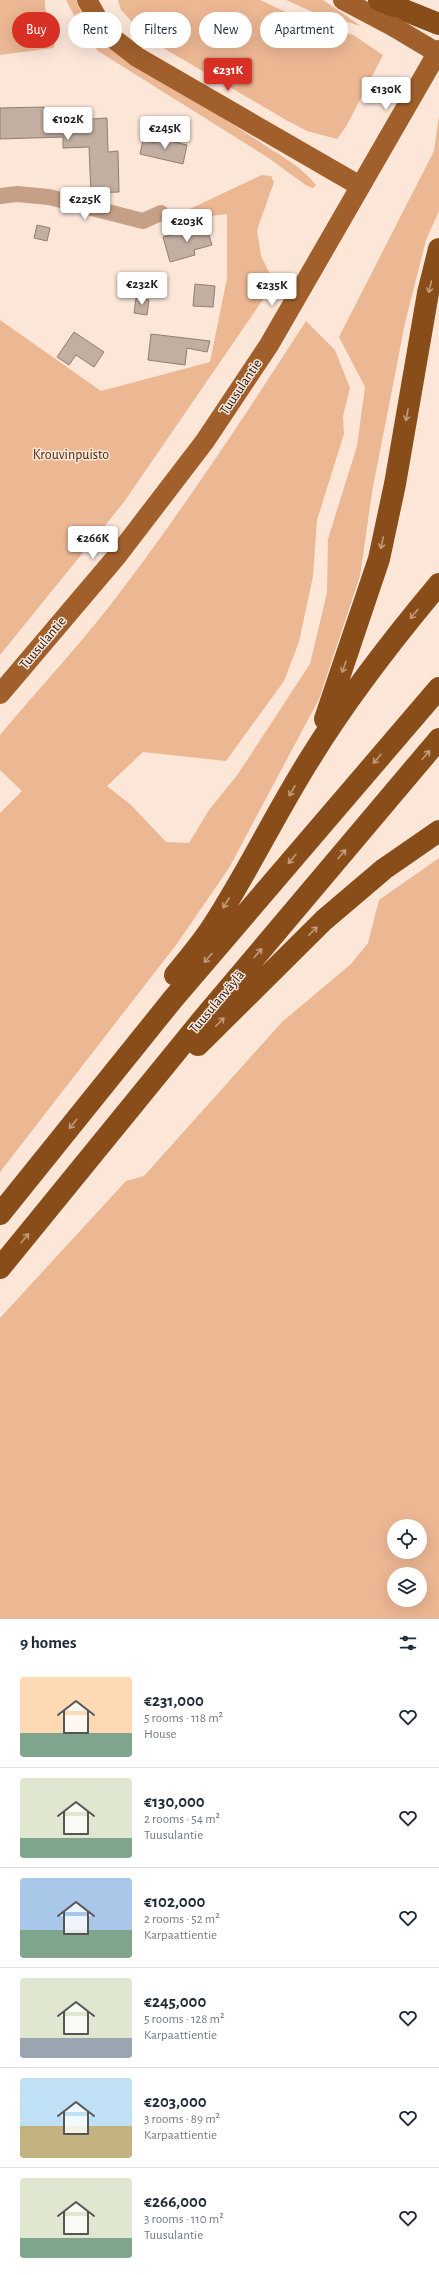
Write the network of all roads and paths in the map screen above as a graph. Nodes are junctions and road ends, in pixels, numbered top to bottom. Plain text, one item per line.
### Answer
1 (87, 0) edge
2 (343, 0) edge
3 (379, 0) edge
4 (399, 18) junction
5 (439, 24) edge
6 (439, 50) edge
7 (439, 54) edge
8 (360, 186) junction
9 (0, 196) edge
10 (161, 213) dead end
11 (439, 249) edge
12 (439, 584) edge
13 (439, 688) edge
14 (0, 694) edge
15 (439, 739) edge
16 (311, 757) junction
17 (439, 818) edge
18 (439, 831) edge
19 (384, 869) junction
20 (93, 1099) junction
21 (114, 1129) junction
22 (0, 1214) edge
23 (0, 1268) edge

1 - 8 main road
2 - 4 main road
3 - 4 highway
4 - 5 highway
4 - 7 main road, bridge
6 - 8 main road, Tuusulantie
8 - 14 main road, Tuusulantie
9 - 10 street
11 -> 16 highway
12 -> 16 highway
13 -> 20 highway
21 -> 15 highway, Tuusulanväylä
16 -> 20 highway
17 - 19 highway
18 - 19 highway
21 -> 19 highway
20 -> 22 highway
23 -> 21 highway, Tuusulanväylä

